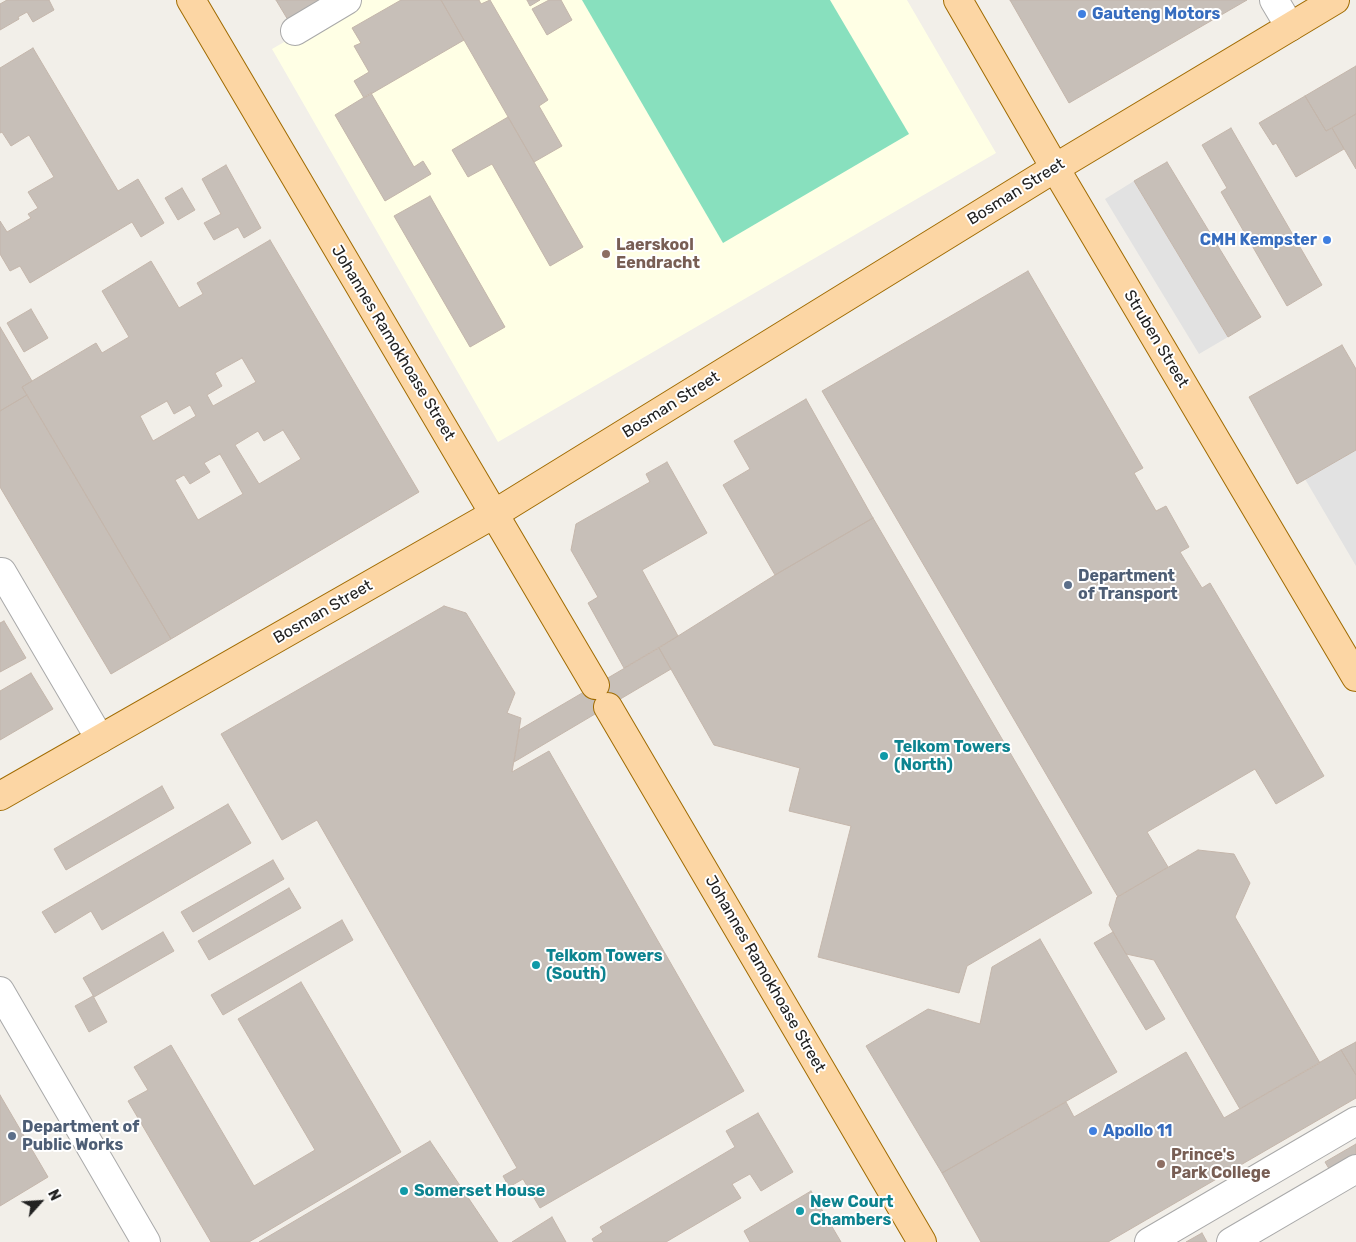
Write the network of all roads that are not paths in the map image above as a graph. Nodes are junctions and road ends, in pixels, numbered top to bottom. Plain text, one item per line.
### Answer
1 (190, 0) edge
2 (347, 0) edge
3 (958, 0) edge
4 (1274, 0) edge
5 (1335, 0) edge
6 (1290, 27) junction
7 (295, 31) dead end
8 (1055, 168) junction
9 (494, 514) junction
10 (2, 572) dead end
11 (1356, 677) edge
12 (100, 739) junction
13 (0, 796) edge
14 (0, 991) edge
15 (1356, 1121) edge
16 (1356, 1142) edge
17 (1356, 1169) edge
18 (1356, 1189) edge
19 (146, 1242) edge
20 (922, 1242) edge
21 (1149, 1242) edge
22 (1182, 1242) edge
23 (1231, 1242) edge
24 (1264, 1242) edge

1 - 9 main road, Johannes Ramokhoase Street
2 - 7 street
3 - 8 main road, Struben Street
4 - 6 street
5 - 6 main road, Bosman Street
6 - 8 main road, Bosman Street
8 - 9 main road, Bosman Street
8 - 11 main road, Struben Street
9 - 12 main road, Bosman Street
9 - 20 main road, Johannes Ramokhoase Street
10 - 12 street
12 - 13 main road, Bosman Street
14 - 19 street
15 - 21 street
16 - 22 street
17 - 23 street
18 - 24 street

